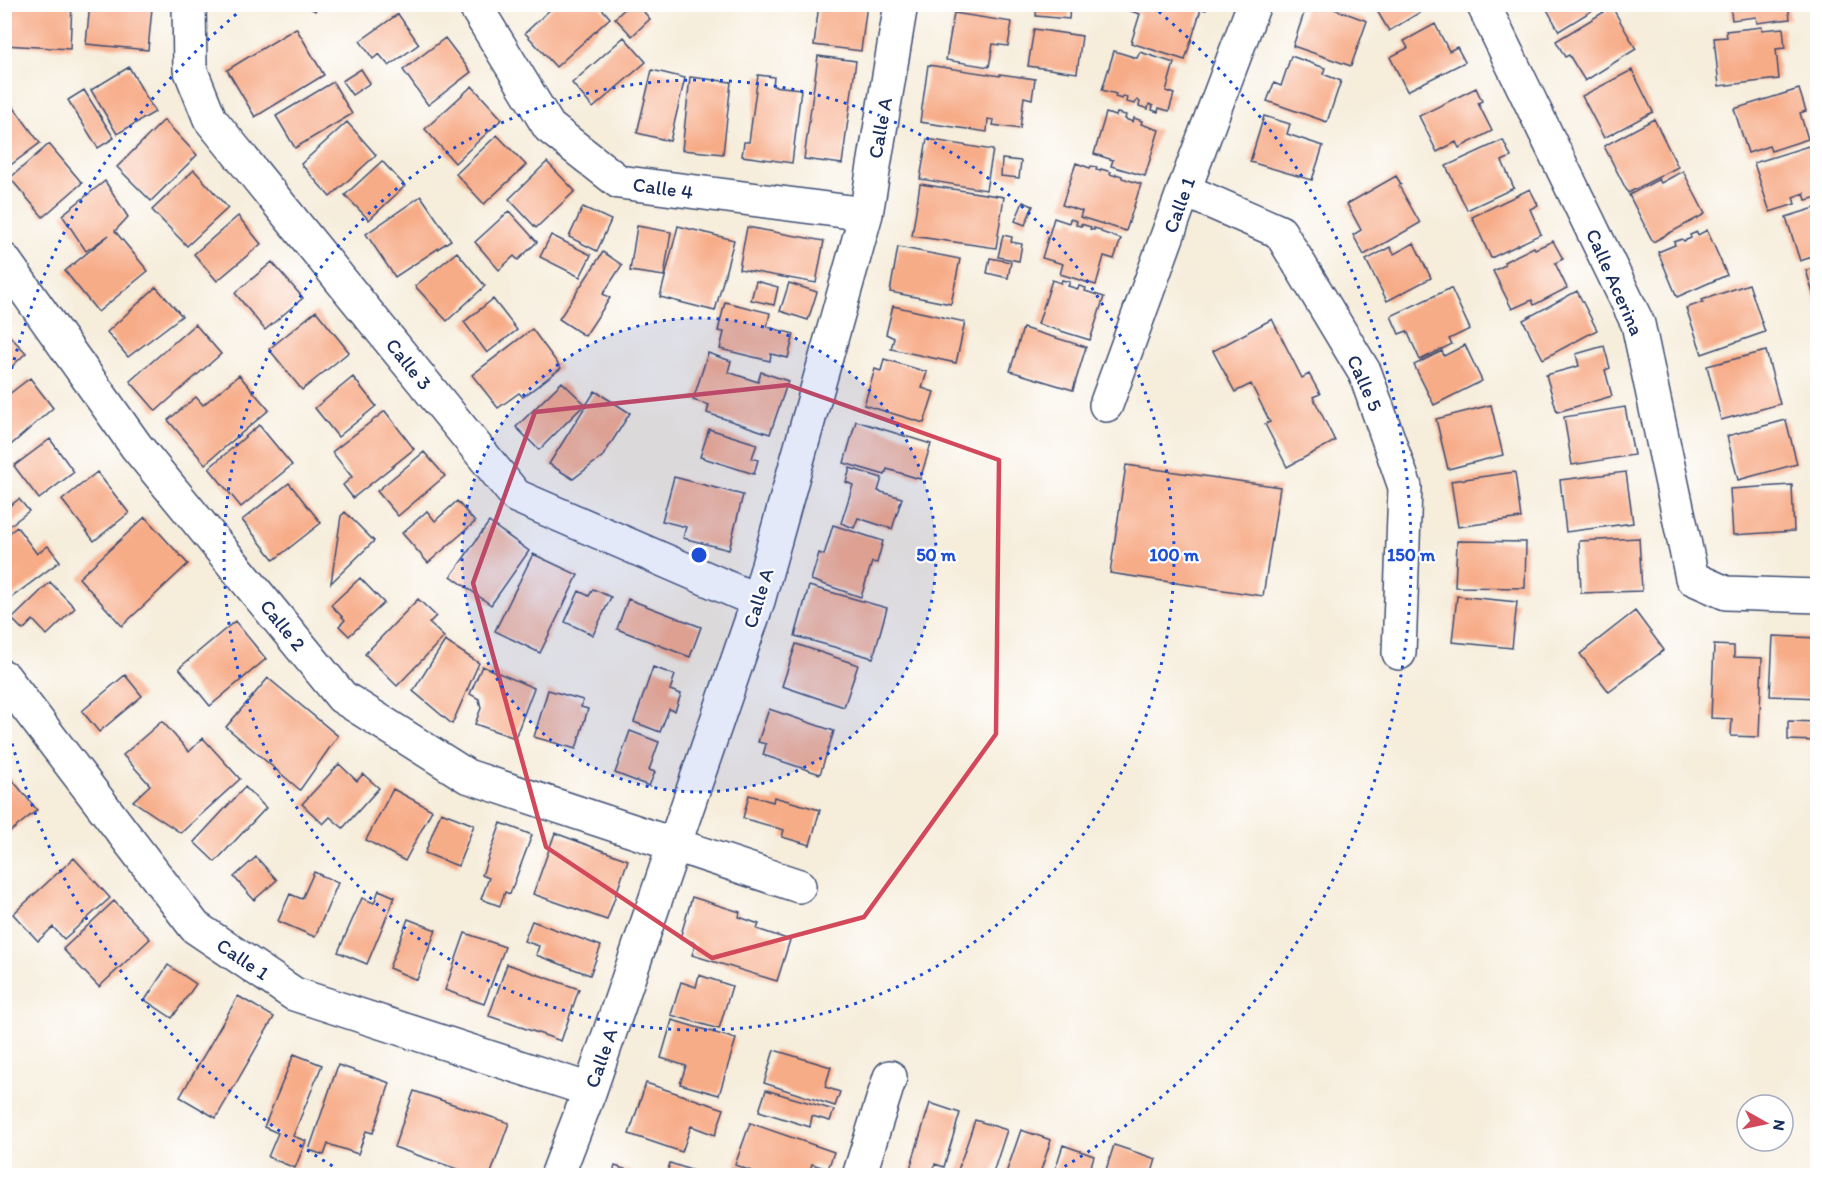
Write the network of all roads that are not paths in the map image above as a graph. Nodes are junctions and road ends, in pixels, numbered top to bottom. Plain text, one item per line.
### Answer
1 (189, 4) edge
2 (474, 4) edge
3 (901, 4) edge
4 (1254, 4) edge
5 (1483, 4) edge
6 (1184, 190) junction
7 (866, 214) junction
8 (4, 261) edge
9 (1106, 405) dead end
10 (1818, 596) edge
11 (758, 601) junction
12 (1399, 653) dead end
13 (4, 677) edge
14 (675, 844) junction
15 (799, 886) dead end
16 (890, 1077) dead end
17 (590, 1090) junction
18 (557, 1176) edge
19 (860, 1176) edge

1 - 11 street, Calle 3
2 - 7 street, Calle 4
3 - 7 street, Calle A
4 - 6 street, Calle 1
5 - 10 street, Calle Acerina
6 - 9 street, Calle 1
6 - 12 street, Calle 5
7 - 11 street, Calle A
8 - 14 street, Calle 2
11 - 14 street, Calle A
13 - 17 street, Calle 1
14 - 15 street, Calle 2
14 - 17 street, Calle A
16 - 19 street
17 - 18 street, Calle A

